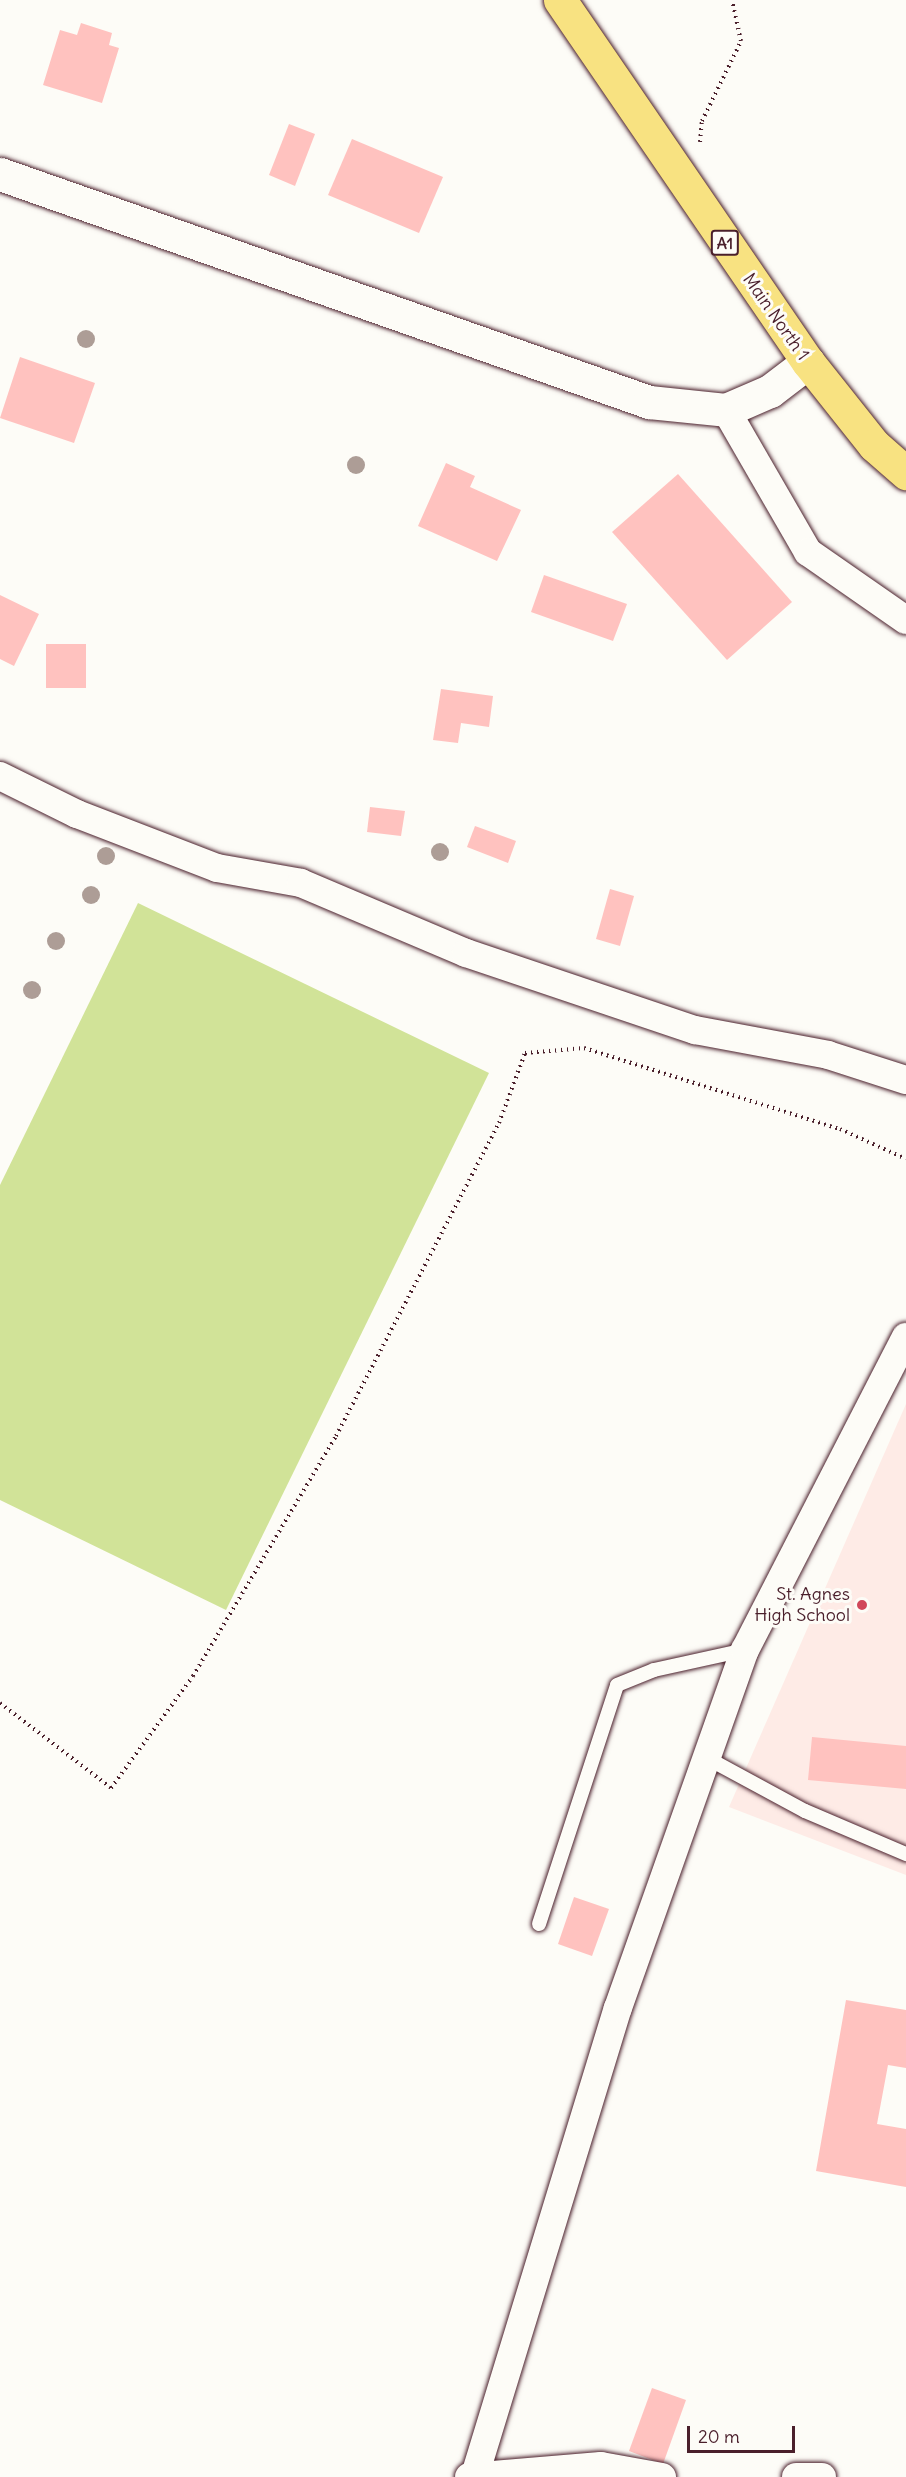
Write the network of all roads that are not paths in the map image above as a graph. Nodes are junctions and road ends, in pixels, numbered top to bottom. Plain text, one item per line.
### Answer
1 (560, 0) edge
2 (0, 174) edge
3 (808, 362) junction
4 (726, 410) junction
5 (906, 473) edge
6 (906, 620) edge
7 (0, 776) edge
8 (906, 1080) edge
9 (906, 1337) edge
10 (745, 1650) junction
11 (707, 1758) junction
12 (906, 1854) edge
13 (538, 1924) dead end
14 (472, 2476) edge
15 (662, 2477) edge
16 (796, 2477) edge
17 (822, 2477) edge

1 - 3 main road, Main North 1 / A1
2 - 4 street
3 - 4 street
3 - 5 main road, Main North 1 / A1
4 - 6 street
7 - 8 street
9 - 10 street
10 - 11 street
10 - 13 lane
11 - 12 lane
11 - 14 street
14 - 15 street
16 - 17 street

